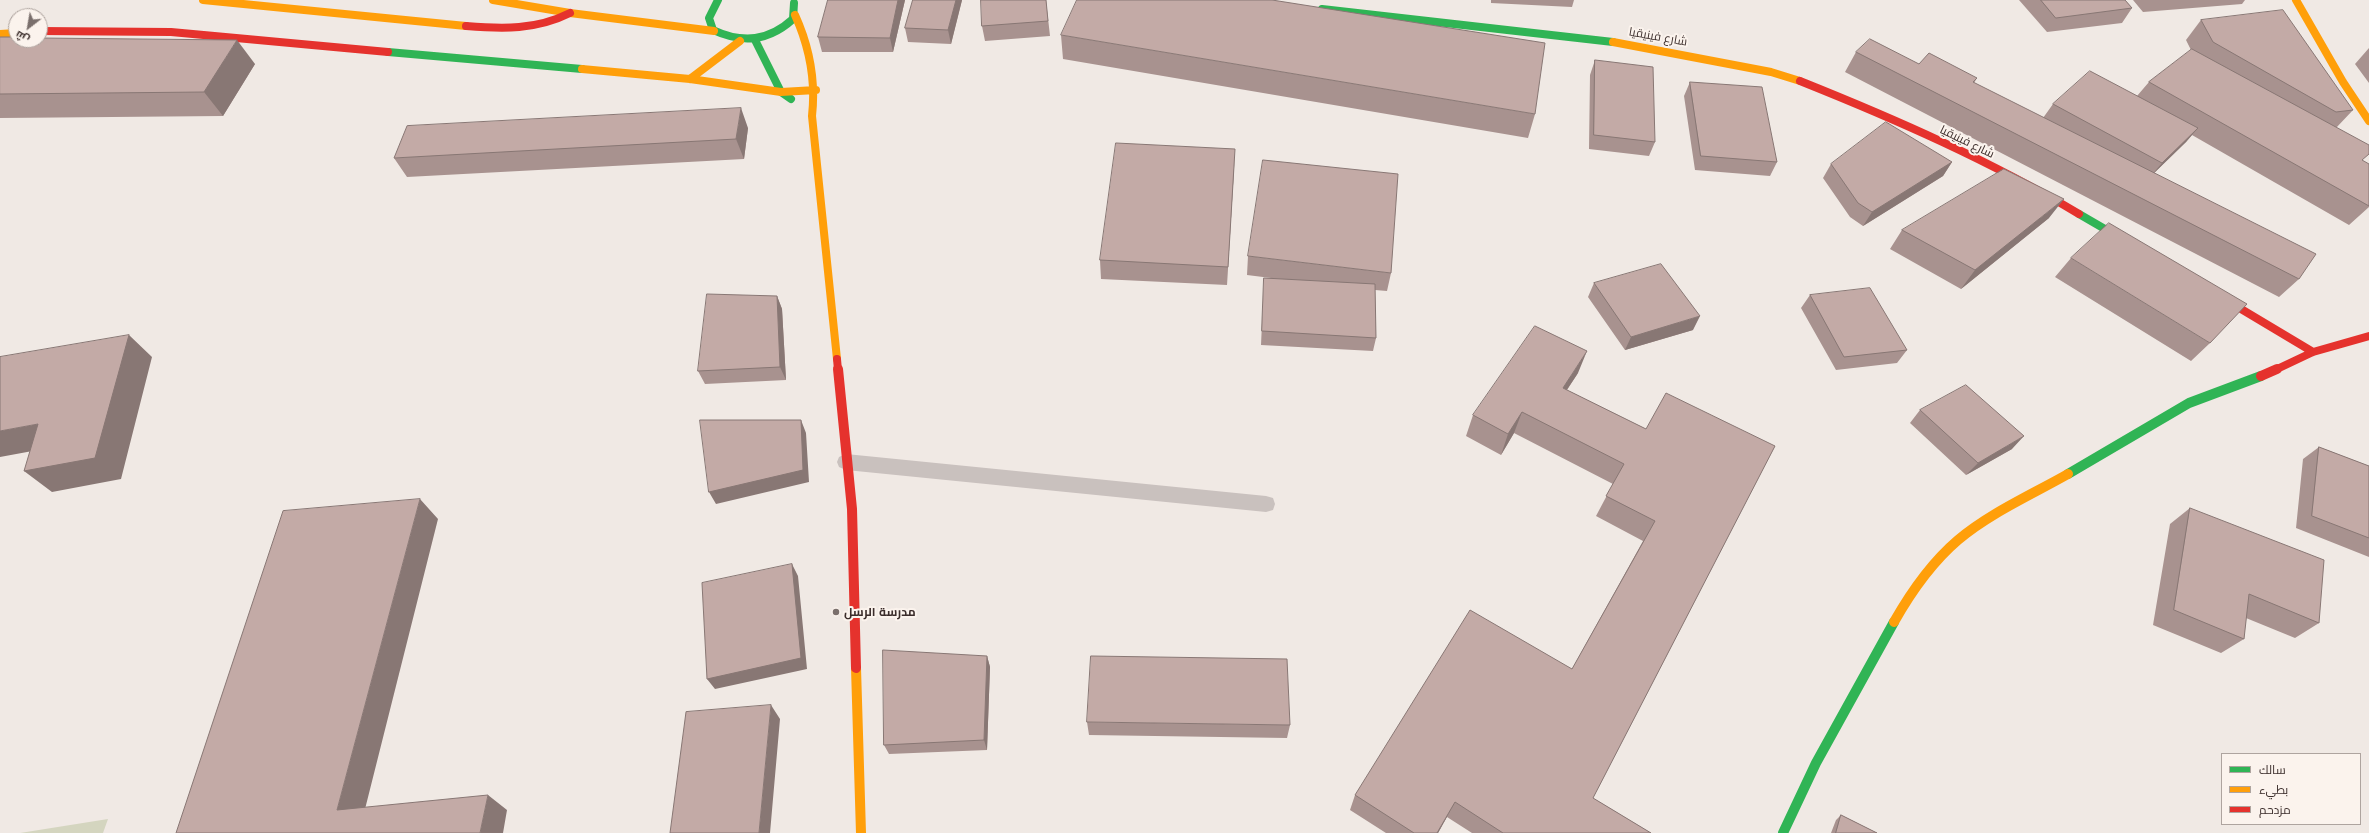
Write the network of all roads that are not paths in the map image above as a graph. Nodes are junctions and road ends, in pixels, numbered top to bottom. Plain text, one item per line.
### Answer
1 (203, 0) edge
2 (493, 0) edge
3 (718, 0) edge
4 (2296, 0) edge
5 (796, 1) edge
6 (1308, 7) edge
7 (570, 13) junction
8 (795, 15) junction
9 (48, 31) edge
10 (714, 31) junction
11 (755, 40) junction
12 (740, 41) junction
13 (690, 79) junction
14 (816, 90) junction
15 (781, 92) junction
16 (806, 111) junction
17 (2369, 121) edge
18 (2134, 246) edge
19 (2208, 289) edge
20 (2369, 336) edge
21 (2313, 352) junction
22 (846, 462) junction
23 (1266, 504) dead end
24 (861, 833) edge
25 (1783, 833) edge

1 - 7 main road
2 - 7 main road
3 - 10 main road
4 - 17 main road
5 - 8 main road
6 - 18 main road, شارع فينيقيا
7 - 10 main road
8 - 11 main road
8 - 14 main road
9 - 13 main road
10 - 12 main road
11 - 12 main road
11 - 15 main road
12 - 13 main road
13 - 15 main road
14 - 15 main road
14 - 16 main road
15 - 16 main road
16 - 22 main road
19 - 21 main road
20 - 21 main road
21 - 25 main road
22 - 23 lane
22 - 24 main road

